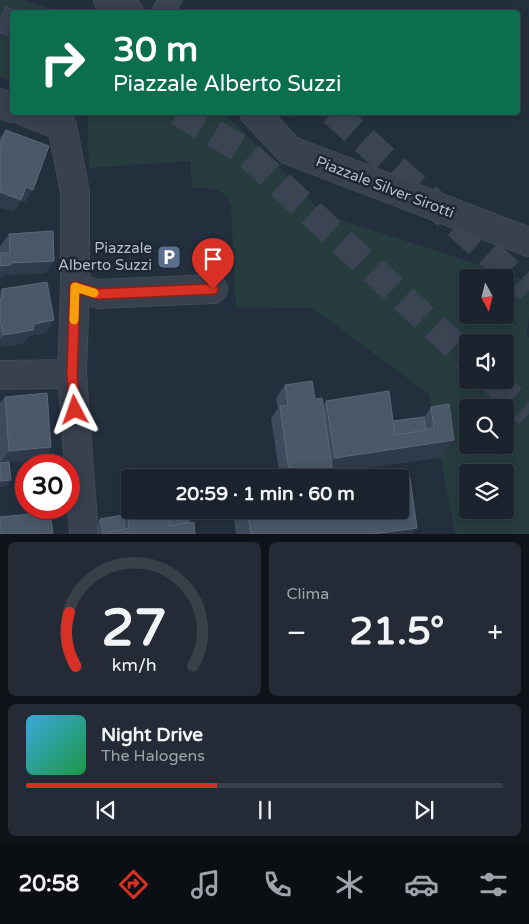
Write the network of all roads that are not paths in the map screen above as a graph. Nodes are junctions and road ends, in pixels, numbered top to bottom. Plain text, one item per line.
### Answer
1 (108, 0) edge
2 (126, 10) edge
3 (34, 115) edge
4 (257, 115) edge
5 (529, 242) edge
6 (75, 287) junction
7 (213, 289) dead end
8 (72, 374) junction
9 (0, 376) edge
10 (84, 534) edge

1 - 2 street
3 - 6 street
4 - 5 street, Piazzale Silver Sirotti
6 - 7 street
6 - 8 street
8 - 9 street
8 - 10 street

